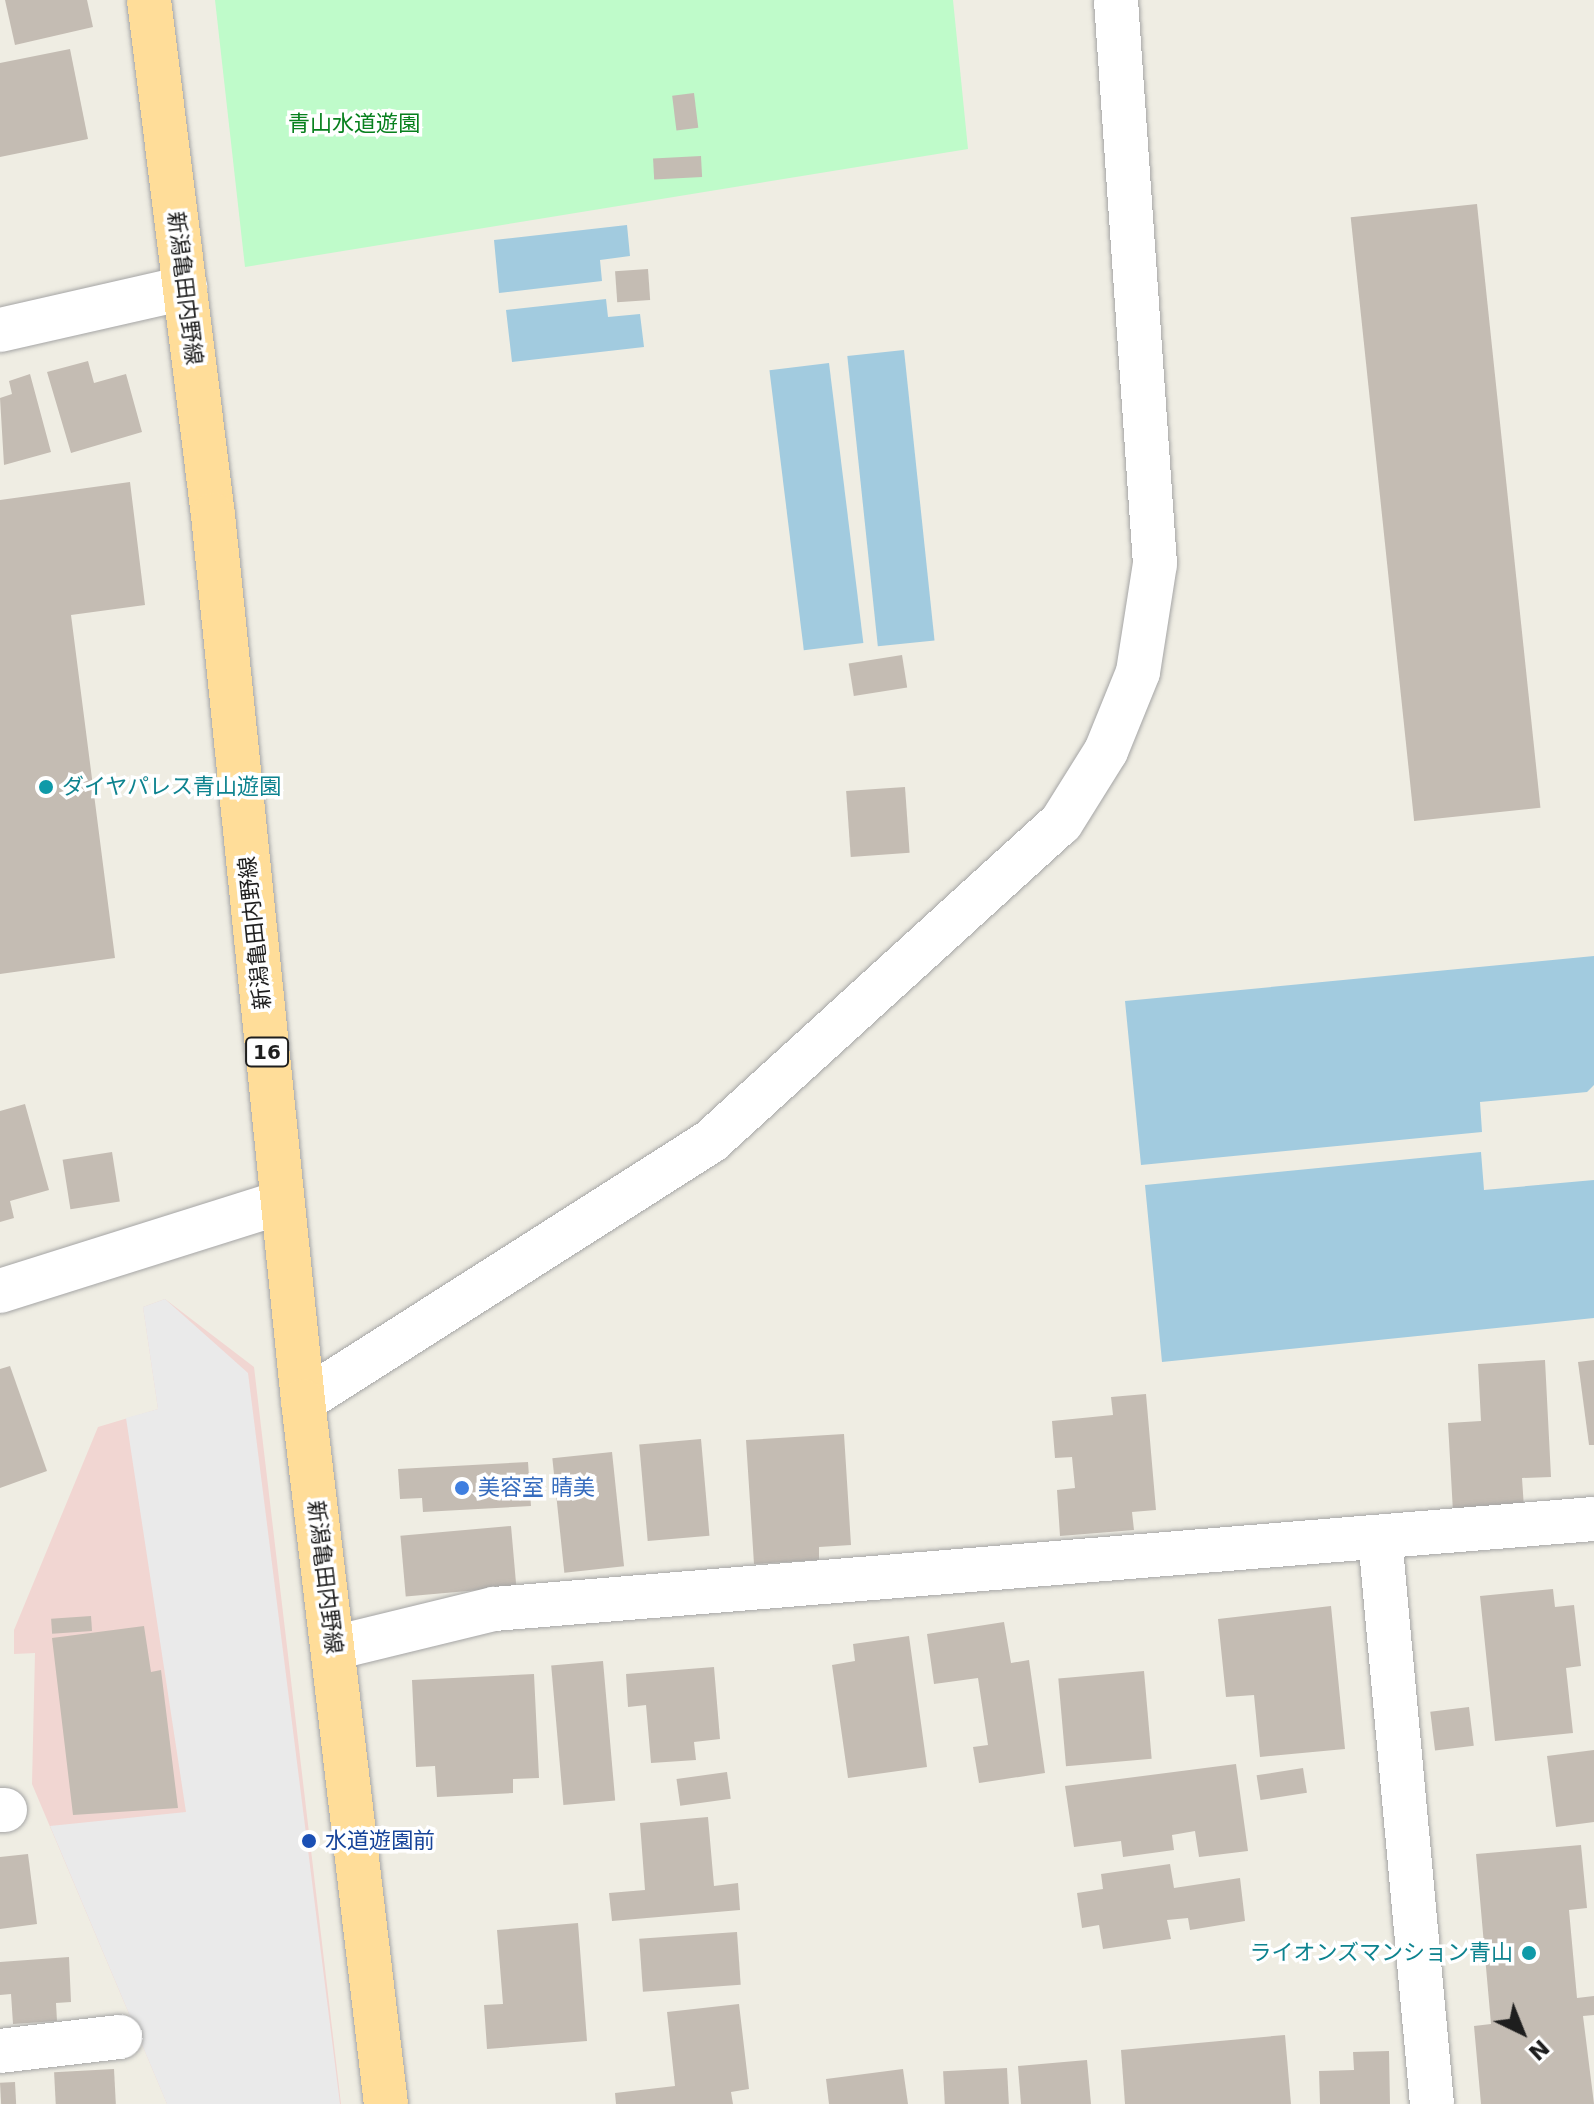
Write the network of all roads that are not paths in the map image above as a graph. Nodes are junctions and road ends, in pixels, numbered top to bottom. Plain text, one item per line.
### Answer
1 (149, 0) edge
2 (1116, 0) edge
3 (185, 288) junction
4 (0, 330) edge
5 (282, 1202) junction
6 (0, 1291) edge
7 (303, 1401) junction
8 (1594, 1519) edge
9 (1380, 1538) junction
10 (334, 1648) junction
11 (120, 2037) dead end
12 (0, 2051) edge
13 (386, 2104) edge
14 (1432, 2104) edge

1 - 3 main road, 新潟亀田内野線 / 16
2 - 7 street
3 - 4 street
3 - 5 main road, 新潟亀田内野線 / 16
5 - 6 street
5 - 7 main road, 新潟亀田内野線 / 16
7 - 10 main road, 新潟亀田内野線 / 16
8 - 9 street
9 - 10 street
9 - 14 street
10 - 13 main road, 新潟亀田内野線 / 16
11 - 12 street

